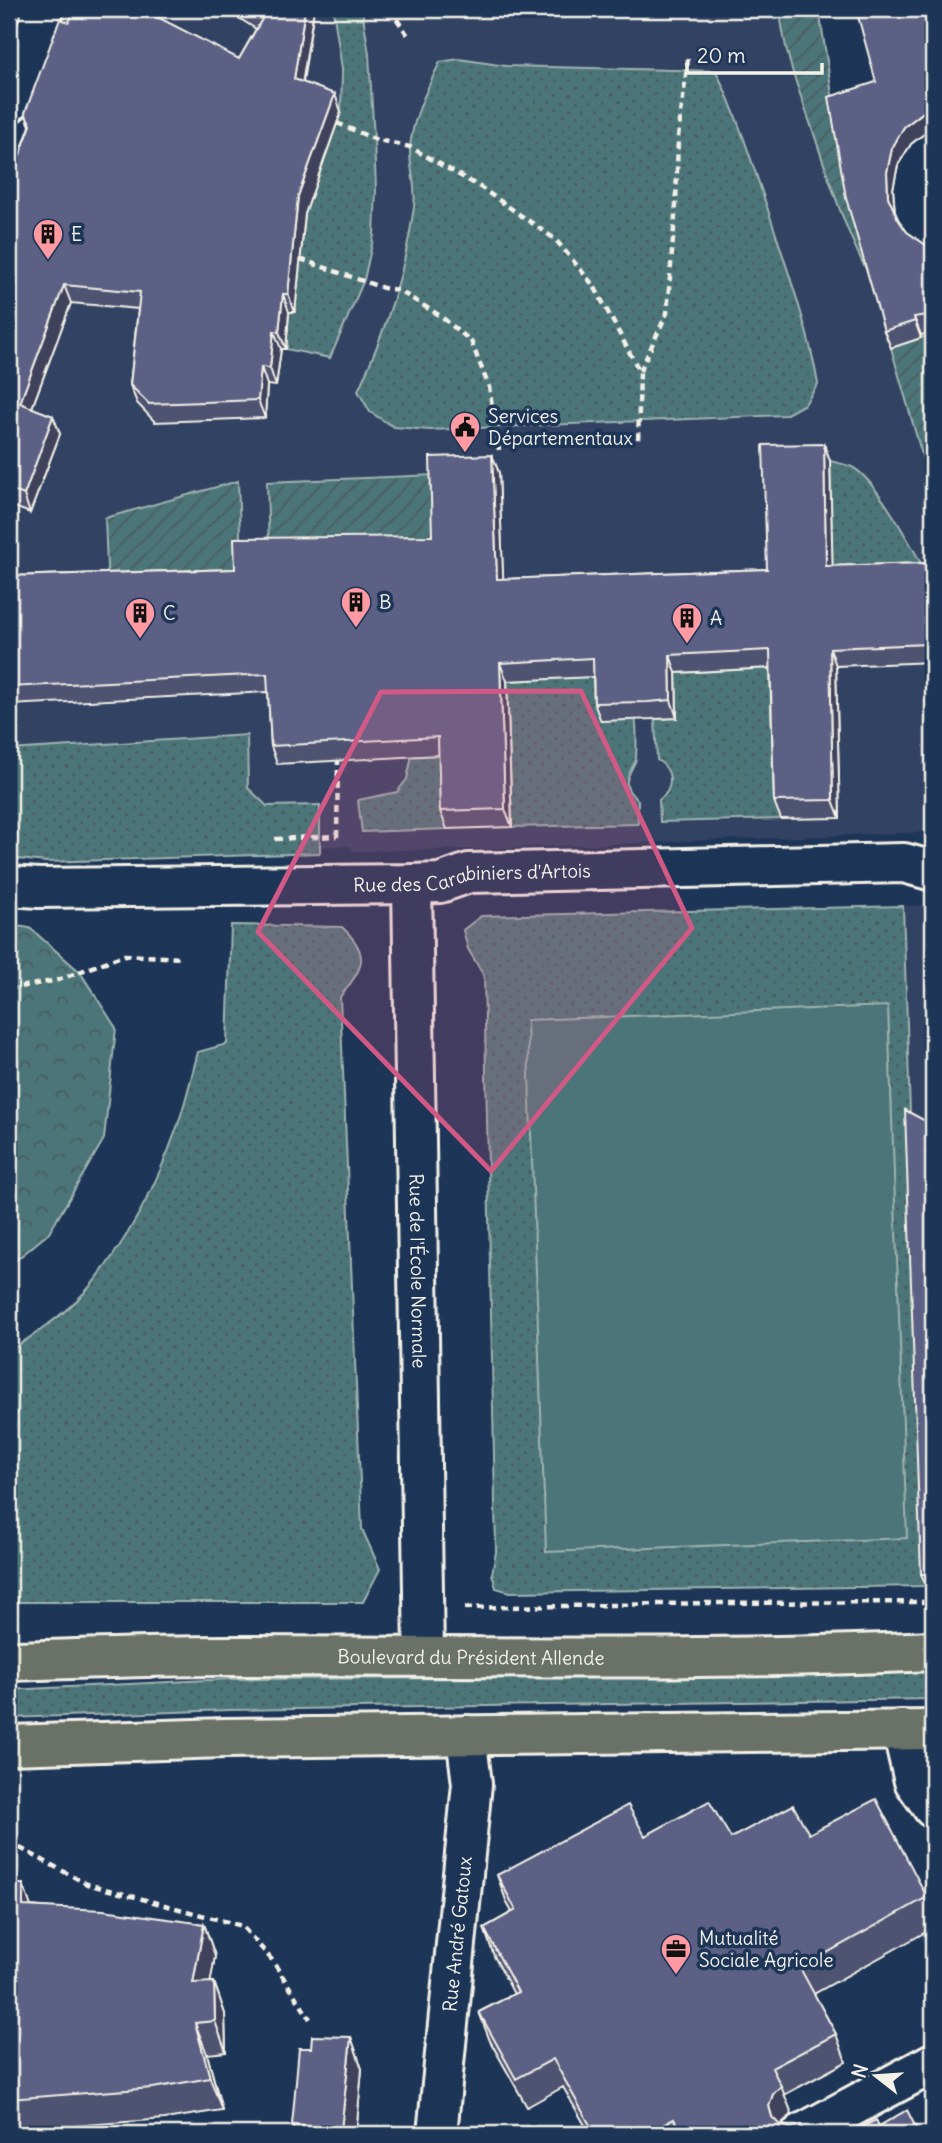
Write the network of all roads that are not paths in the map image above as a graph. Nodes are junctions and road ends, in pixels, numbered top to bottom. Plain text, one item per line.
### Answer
1 (44, 9) edge
2 (9, 103) edge
3 (933, 871) edge
4 (412, 884) junction
5 (9, 886) edge
6 (933, 1651) edge
7 (424, 1656) junction
8 (9, 1661) edge
9 (918, 1730) edge
10 (466, 1735) junction
11 (10, 1744) edge
12 (933, 1808) edge
13 (933, 2063) edge
14 (436, 2134) edge
15 (801, 2134) edge

1 - 2 street
3 - 4 street, Rue des Carabiniers d'Artois
4 - 5 street, Rue des Carabiniers d'Artois
4 - 7 street, Rue de l'École Normale
6 - 7 main road, Boulevard du Président Allende
7 - 8 main road, Boulevard du Président Allende
9 - 10 main road
9 - 12 street
10 - 11 main road
10 - 14 street, Rue André Gatoux
13 - 15 street

